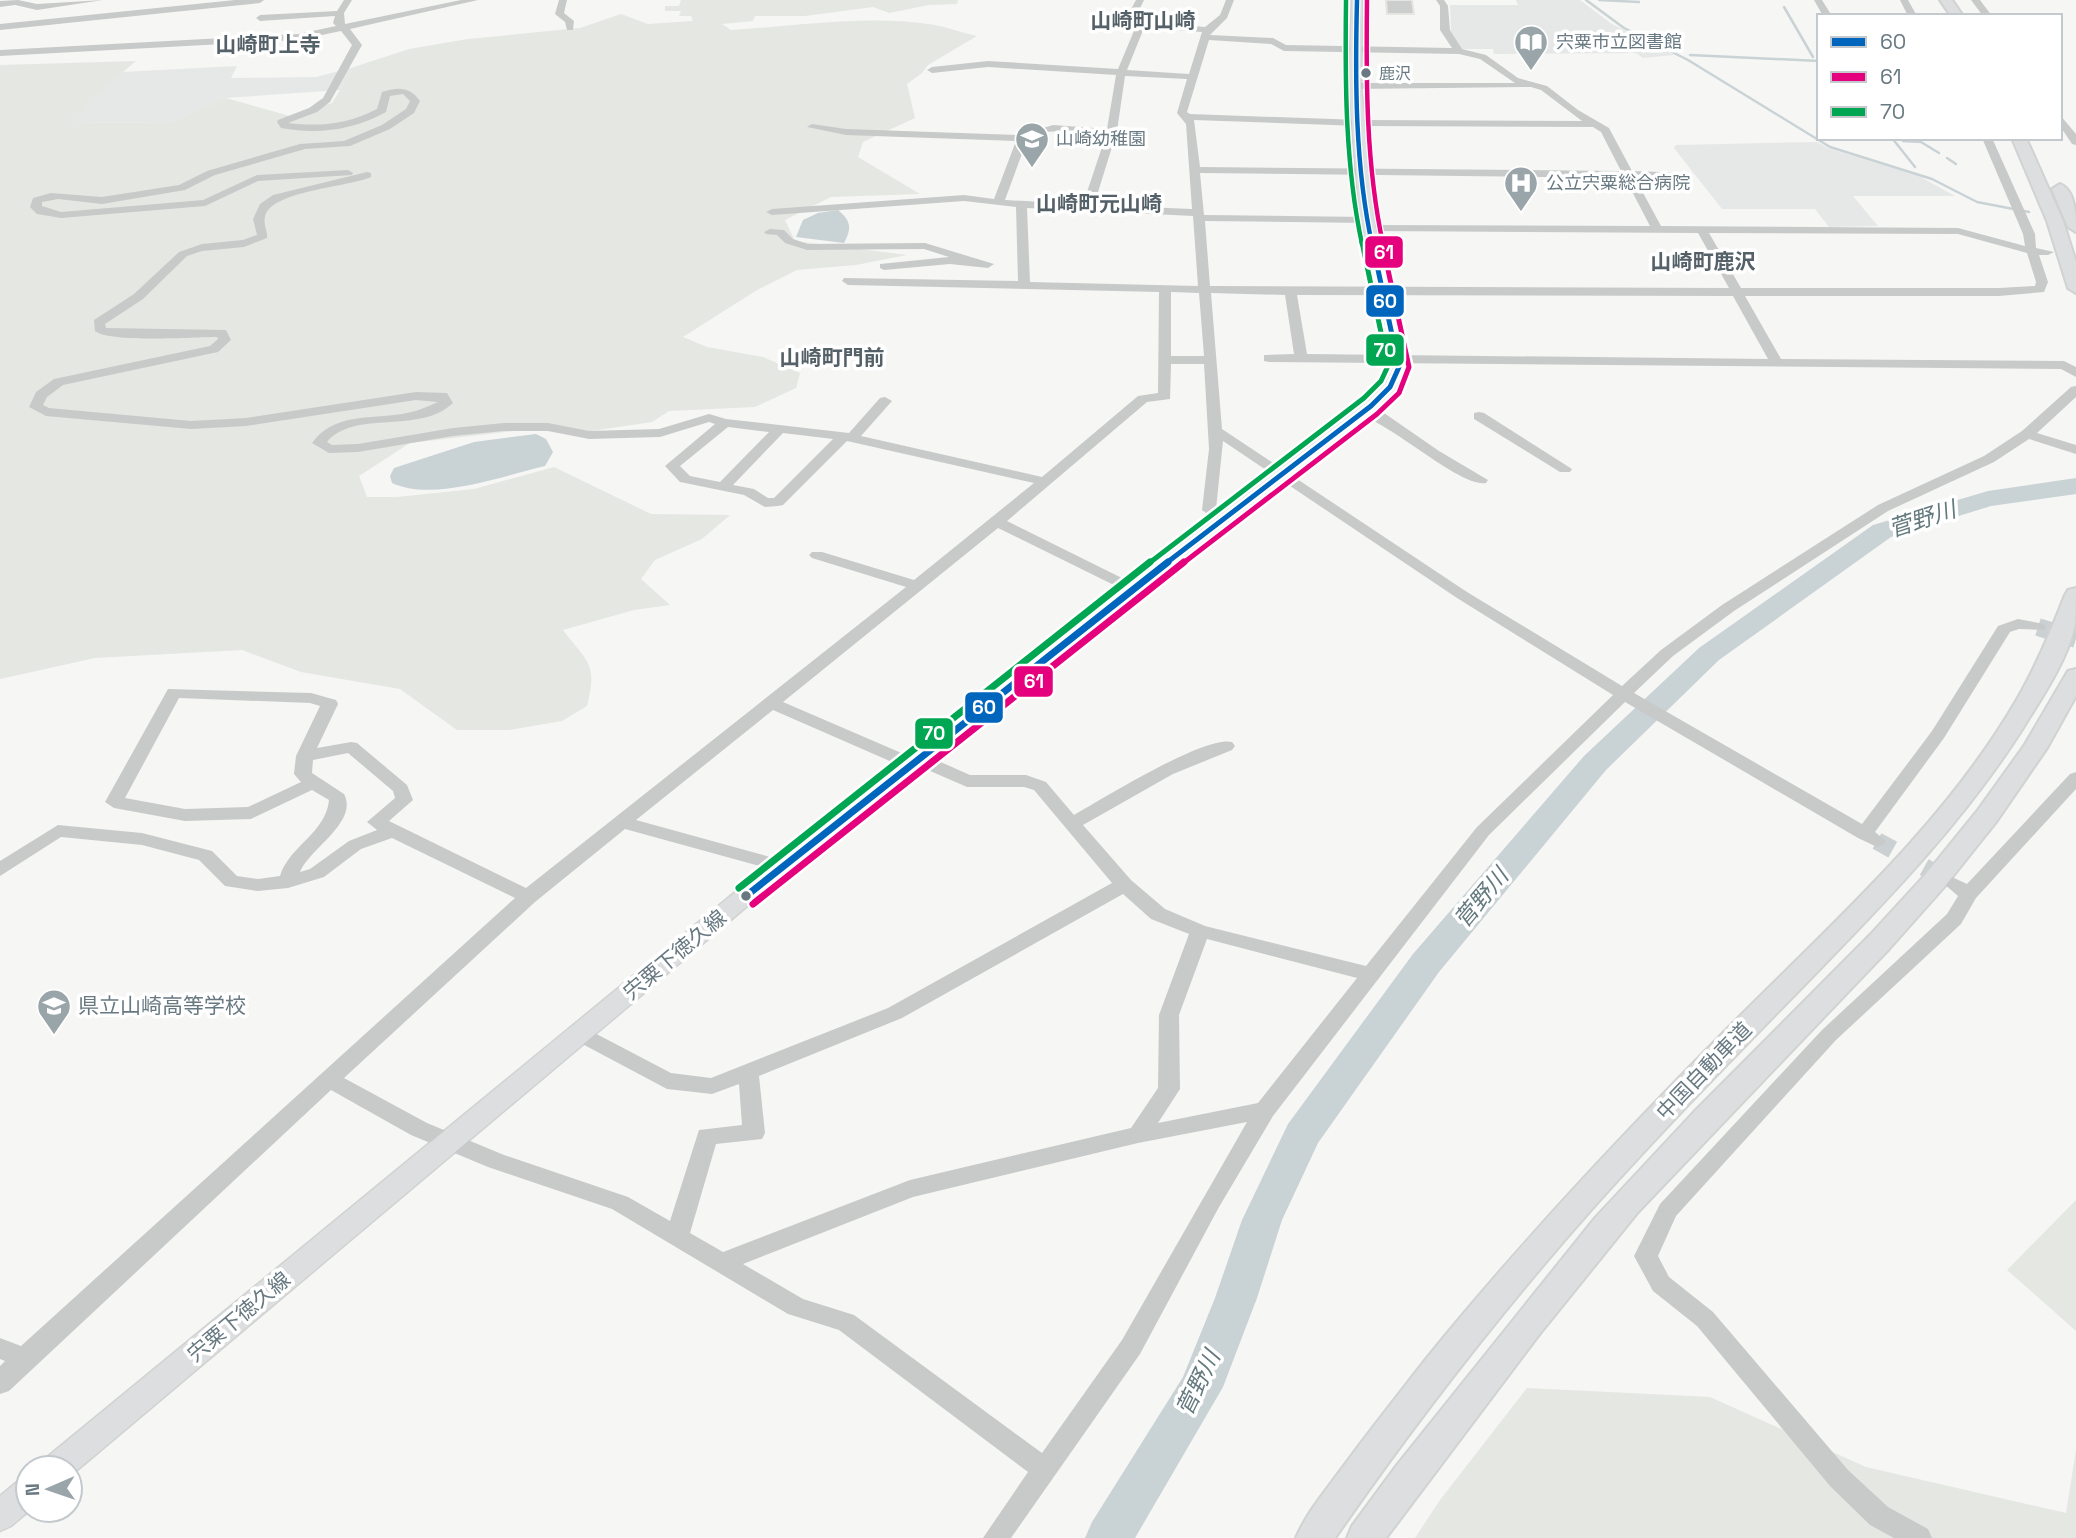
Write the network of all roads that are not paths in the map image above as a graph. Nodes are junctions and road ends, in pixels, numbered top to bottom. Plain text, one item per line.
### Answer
1 (99, 0) edge
2 (260, 0) edge
3 (348, 0) edge
4 (474, 0) edge
5 (563, 0) edge
6 (1140, 0) edge
7 (1230, 0) edge
8 (1357, 0) edge
9 (1440, 0) edge
10 (1975, 0) edge
11 (0, 4) edge
12 (340, 13) junction
13 (1986, 14) edge
14 (260, 18) dead end
15 (1140, 25) junction
16 (0, 27) edge
17 (341, 27) junction
18 (570, 28) dead end
19 (1206, 33) junction
20 (1354, 49) junction
21 (1459, 51) junction
22 (0, 53) edge
23 (932, 70) dead end
24 (1122, 74) junction
25 (1194, 77) junction
26 (1531, 85) junction
27 (1355, 86) junction
28 (1188, 117) junction
29 (2062, 121) edge
30 (1360, 123) junction
31 (1597, 124) junction
32 (812, 127) dead end
33 (1111, 132) junction
34 (1022, 138) junction
35 (1988, 140) edge
36 (2020, 140) edge
37 (2036, 140) edge
38 (2076, 142) edge
39 (1195, 170) junction
40 (1363, 173) junction
41 (1630, 175) junction
42 (1688, 175) dead end
43 (998, 203) junction
44 (1021, 204) junction
45 (1088, 207) junction
46 (772, 212) dead end
47 (1198, 216) junction
48 (1368, 224) junction
49 (2076, 227) edge
50 (1657, 229) junction
51 (1701, 229) junction
52 (770, 232) dead end
53 (2032, 251) junction
54 (2048, 252) dead end
55 (884, 266) dead end
56 (848, 281) dead end
57 (1024, 285) junction
58 (1165, 288) junction
59 (1203, 288) junction
60 (2076, 288) edge
61 (1290, 291) junction
62 (1383, 291) junction
63 (1734, 291) junction
64 (1269, 358) dead end
65 (1164, 359) junction
66 (1301, 359) junction
67 (1210, 360) junction
68 (1398, 361) junction
69 (1777, 363) junction
70 (2076, 373) edge
71 (2076, 390) edge
72 (885, 401) dead end
73 (1364, 412) junction
74 (1479, 416) dead end
75 (725, 423) junction
76 (780, 429) junction
77 (1215, 429) junction
78 (2027, 434) junction
79 (848, 437) junction
80 (2076, 450) edge
81 (1564, 469) dead end
82 (1284, 472) junction
83 (1481, 480) dead end
84 (1042, 481) junction
85 (724, 485) junction
86 (1221, 520) junction
87 (997, 522) junction
88 (817, 555) dead end
89 (917, 586) junction
90 (1133, 589) junction
91 (2076, 595) edge
92 (2038, 627) tunnel mouth
93 (2076, 676) edge
94 (1623, 695) junction
95 (771, 703) junction
96 (1226, 746) dead end
97 (305, 756) junction
98 (918, 762) junction
99 (2076, 778) edge
100 (313, 783) junction
101 (623, 822) junction
102 (1072, 824) junction
103 (392, 831) junction
104 (781, 866) junction
105 (0, 870) edge
106 (288, 882) junction
107 (1124, 885) junction
108 (528, 897) junction
109 (1200, 931) junction
110 (1369, 974) junction
111 (580, 1034) junction
112 (748, 1072) junction
113 (331, 1080) junction
114 (1265, 1110) junction
115 (1138, 1135) junction
116 (450, 1142) junction
117 (677, 1237) junction
118 (721, 1263) junction
119 (0, 1348) edge
120 (24, 1358) junction
121 (0, 1383) edge
122 (74, 1454) edge
123 (1045, 1470) junction
124 (14, 1504) edge
125 (0, 1516) edge
126 (996, 1538) edge
127 (1314, 1538) edge
128 (1365, 1538) edge
129 (1919, 1538) edge

1 - 11 street
2 - 16 street
3 - 12 street
4 - 17 street
5 - 18 street
6 - 15 street
7 - 19 street
8 - 20 main road
9 - 21 street
10 - 13 street
12 - 14 street
12 - 17 street
15 - 19 street
15 - 24 street
17 - 22 street
17 - 75 street
19 - 20 street
19 - 25 street
20 - 21 street
20 - 27 main road
21 - 26 street
23 - 24 street
24 - 25 street
24 - 33 street
25 - 28 street
26 - 27 street
26 - 31 street
27 - 30 main road
28 - 30 street
28 - 39 street
29 - 38 street
30 - 31 street
30 - 40 main road
31 - 41 street
32 - 34 street
33 - 34 street
33 - 45 street
34 - 43 street
35 - 53 street
36 - 60 highway
37 - 49 highway
39 - 40 street
39 - 47 street
40 - 41 street
40 - 48 main road
41 - 42 street
41 - 50 street
43 - 44 street
43 - 46 street
44 - 45 street
44 - 57 street
45 - 47 street
47 - 48 street
47 - 59 street
48 - 50 street
48 - 62 main road
50 - 51 street
51 - 53 street
51 - 63 street
52 - 55 street
53 - 54 street
53 - 63 street
56 - 57 street
57 - 58 street
58 - 59 street
58 - 65 street
59 - 61 street
59 - 67 street
61 - 62 street
61 - 66 street
62 - 63 street
62 - 68 main road
63 - 69 street
64 - 66 street
65 - 67 street
65 - 84 street
66 - 68 street
67 - 77 street
68 - 69 street
68 - 73 main road, 宍粟下徳久線
69 - 70 street
71 - 78 street
72 - 79 street
73 - 82 main road, 宍粟下徳久線
73 - 83 street
74 - 81 street
75 - 76 street
75 - 85 street
76 - 79 street
76 - 85 street
77 - 82 street
77 - 86 street
78 - 80 street
78 - 94 street
79 - 84 street
79 - 85 street
82 - 86 main road, 宍粟下徳久線
82 - 94 street
84 - 87 street
86 - 90 main road, 宍粟下徳久線
87 - 89 street
87 - 90 street
88 - 89 street
89 - 95 street
90 - 98 main road, 宍粟下徳久線
91 - 127 highway, 中国自動車道
92 - 94 street
93 - 128 highway, 中国自動車道
94 - 110 street
95 - 98 street
95 - 101 street
96 - 102 street
97 - 100 street
97 - 100 street
97 - 103 street
98 - 102 street
98 - 104 main road, 宍粟下徳久線
99 - 129 street
100 - 106 street
101 - 104 street
101 - 108 street
102 - 107 street
103 - 106 street
103 - 108 street
104 - 111 main road, 宍粟下徳久線
105 - 106 street
107 - 109 street
107 - 112 street
108 - 113 street
109 - 110 street
109 - 115 street
110 - 114 street
111 - 112 street
111 - 116 main road, 宍粟下徳久線
112 - 117 street
113 - 116 street
113 - 120 street
114 - 115 street
114 - 123 street
115 - 118 street
116 - 117 street
116 - 122 main road, 宍粟下徳久線
117 - 118 street
118 - 123 street
119 - 120 street
120 - 121 street
123 - 126 street
124 - 125 main road

